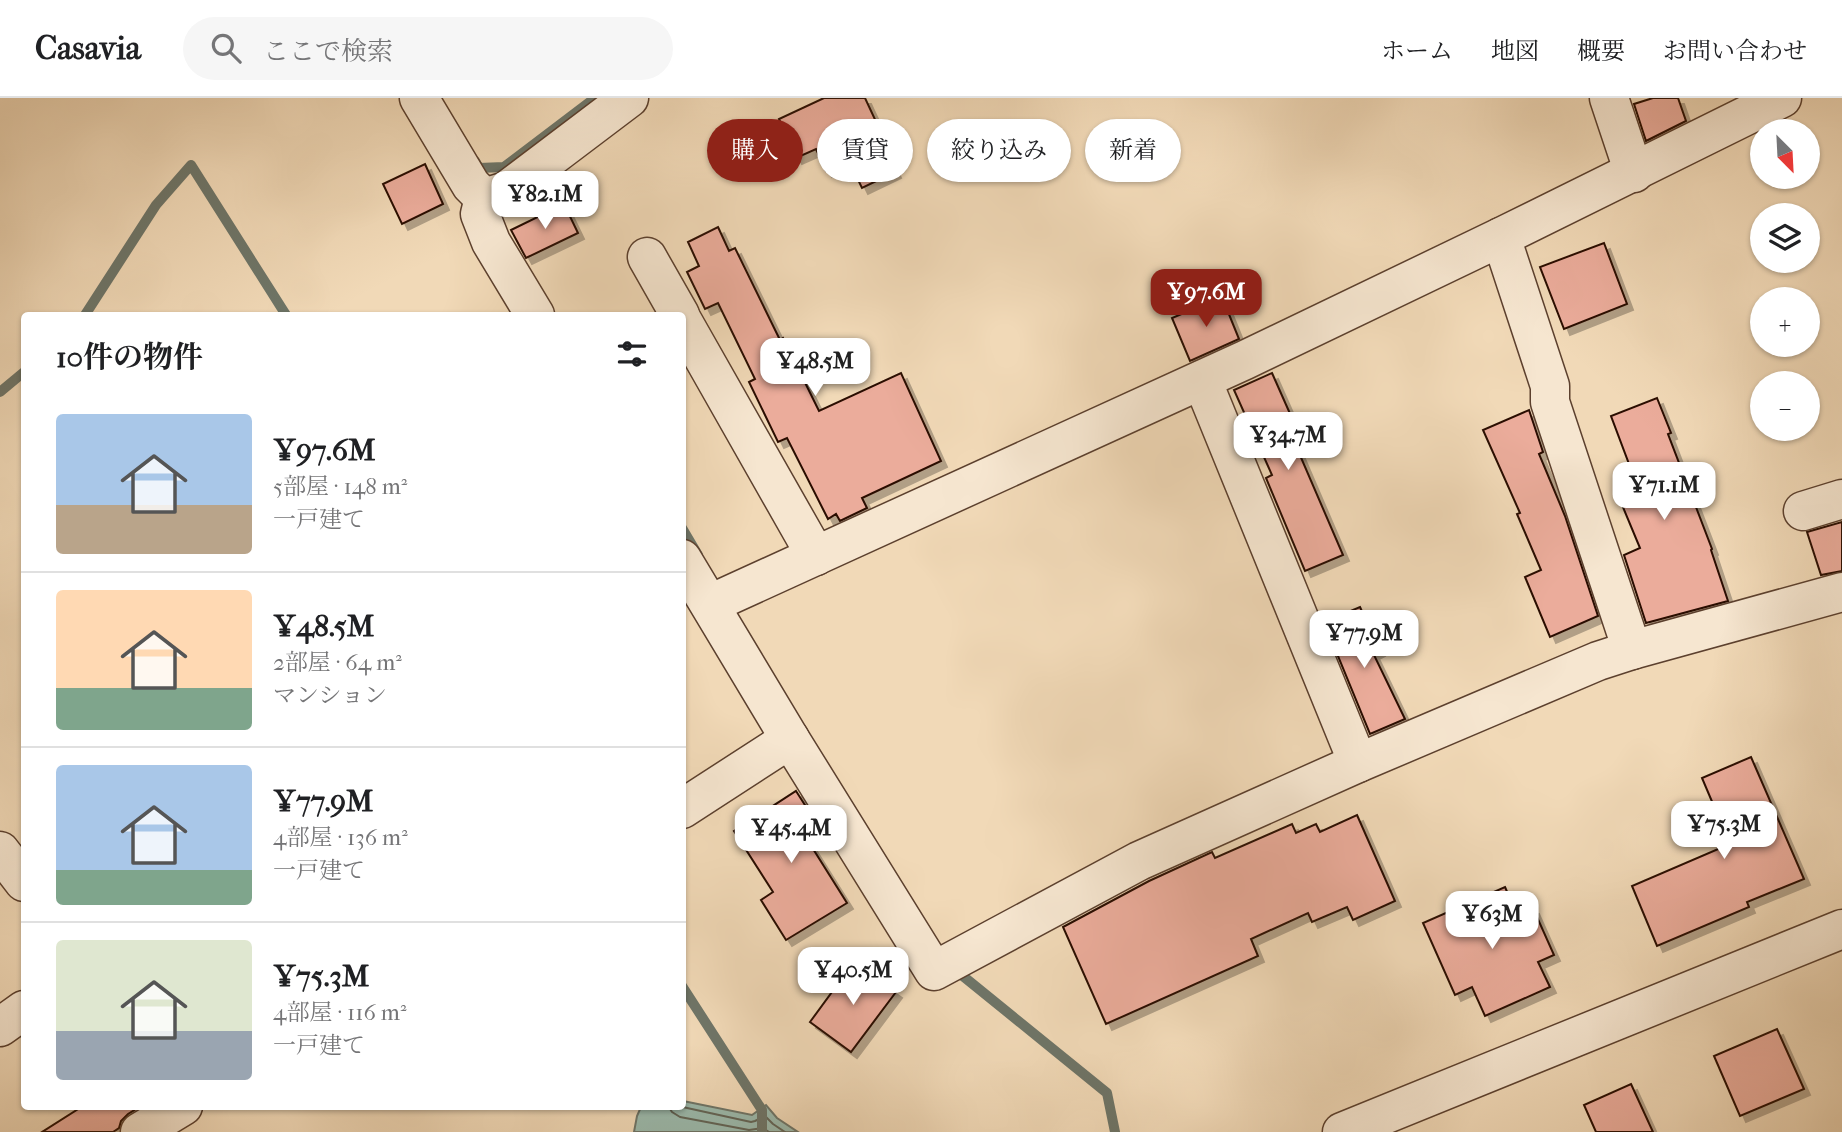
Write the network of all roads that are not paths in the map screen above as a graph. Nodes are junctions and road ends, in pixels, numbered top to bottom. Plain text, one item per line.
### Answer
1 (419, 98) edge
2 (629, 98) edge
3 (1609, 98) edge
4 (1782, 98) edge
5 (1633, 173) junction
6 (484, 198) junction
7 (1501, 237) junction
8 (647, 257) dead end
9 (533, 312) edge
10 (678, 312) edge
11 (686, 327) edge
12 (1202, 380) junction
13 (1842, 499) edge
14 (1803, 511) dead end
15 (816, 556) junction
16 (686, 563) edge
17 (1842, 593) edge
18 (719, 600) junction
19 (1632, 650) junction
20 (790, 739) junction
21 (1358, 763) junction
22 (686, 806) edge
23 (0, 851) edge
24 (21, 878) edge
25 (1842, 929) edge
26 (21, 1012) edge
27 (0, 1027) edge
28 (176, 1110) edge
29 (139, 1132) edge
30 (1342, 1132) edge

1 - 6 street
2 - 6 street
3 - 5 street
4 - 5 street
5 - 7 street
6 - 9 street
7 - 12 street
7 - 19 street
8 - 10 street
11 - 15 street
12 - 15 street
12 - 21 street
13 - 14 street
15 - 18 street
16 - 18 street
17 - 19 street
18 - 20 street
19 - 21 street
20 - 21 street
20 - 22 street
23 - 24 street
25 - 30 street
26 - 27 street
28 - 29 street

